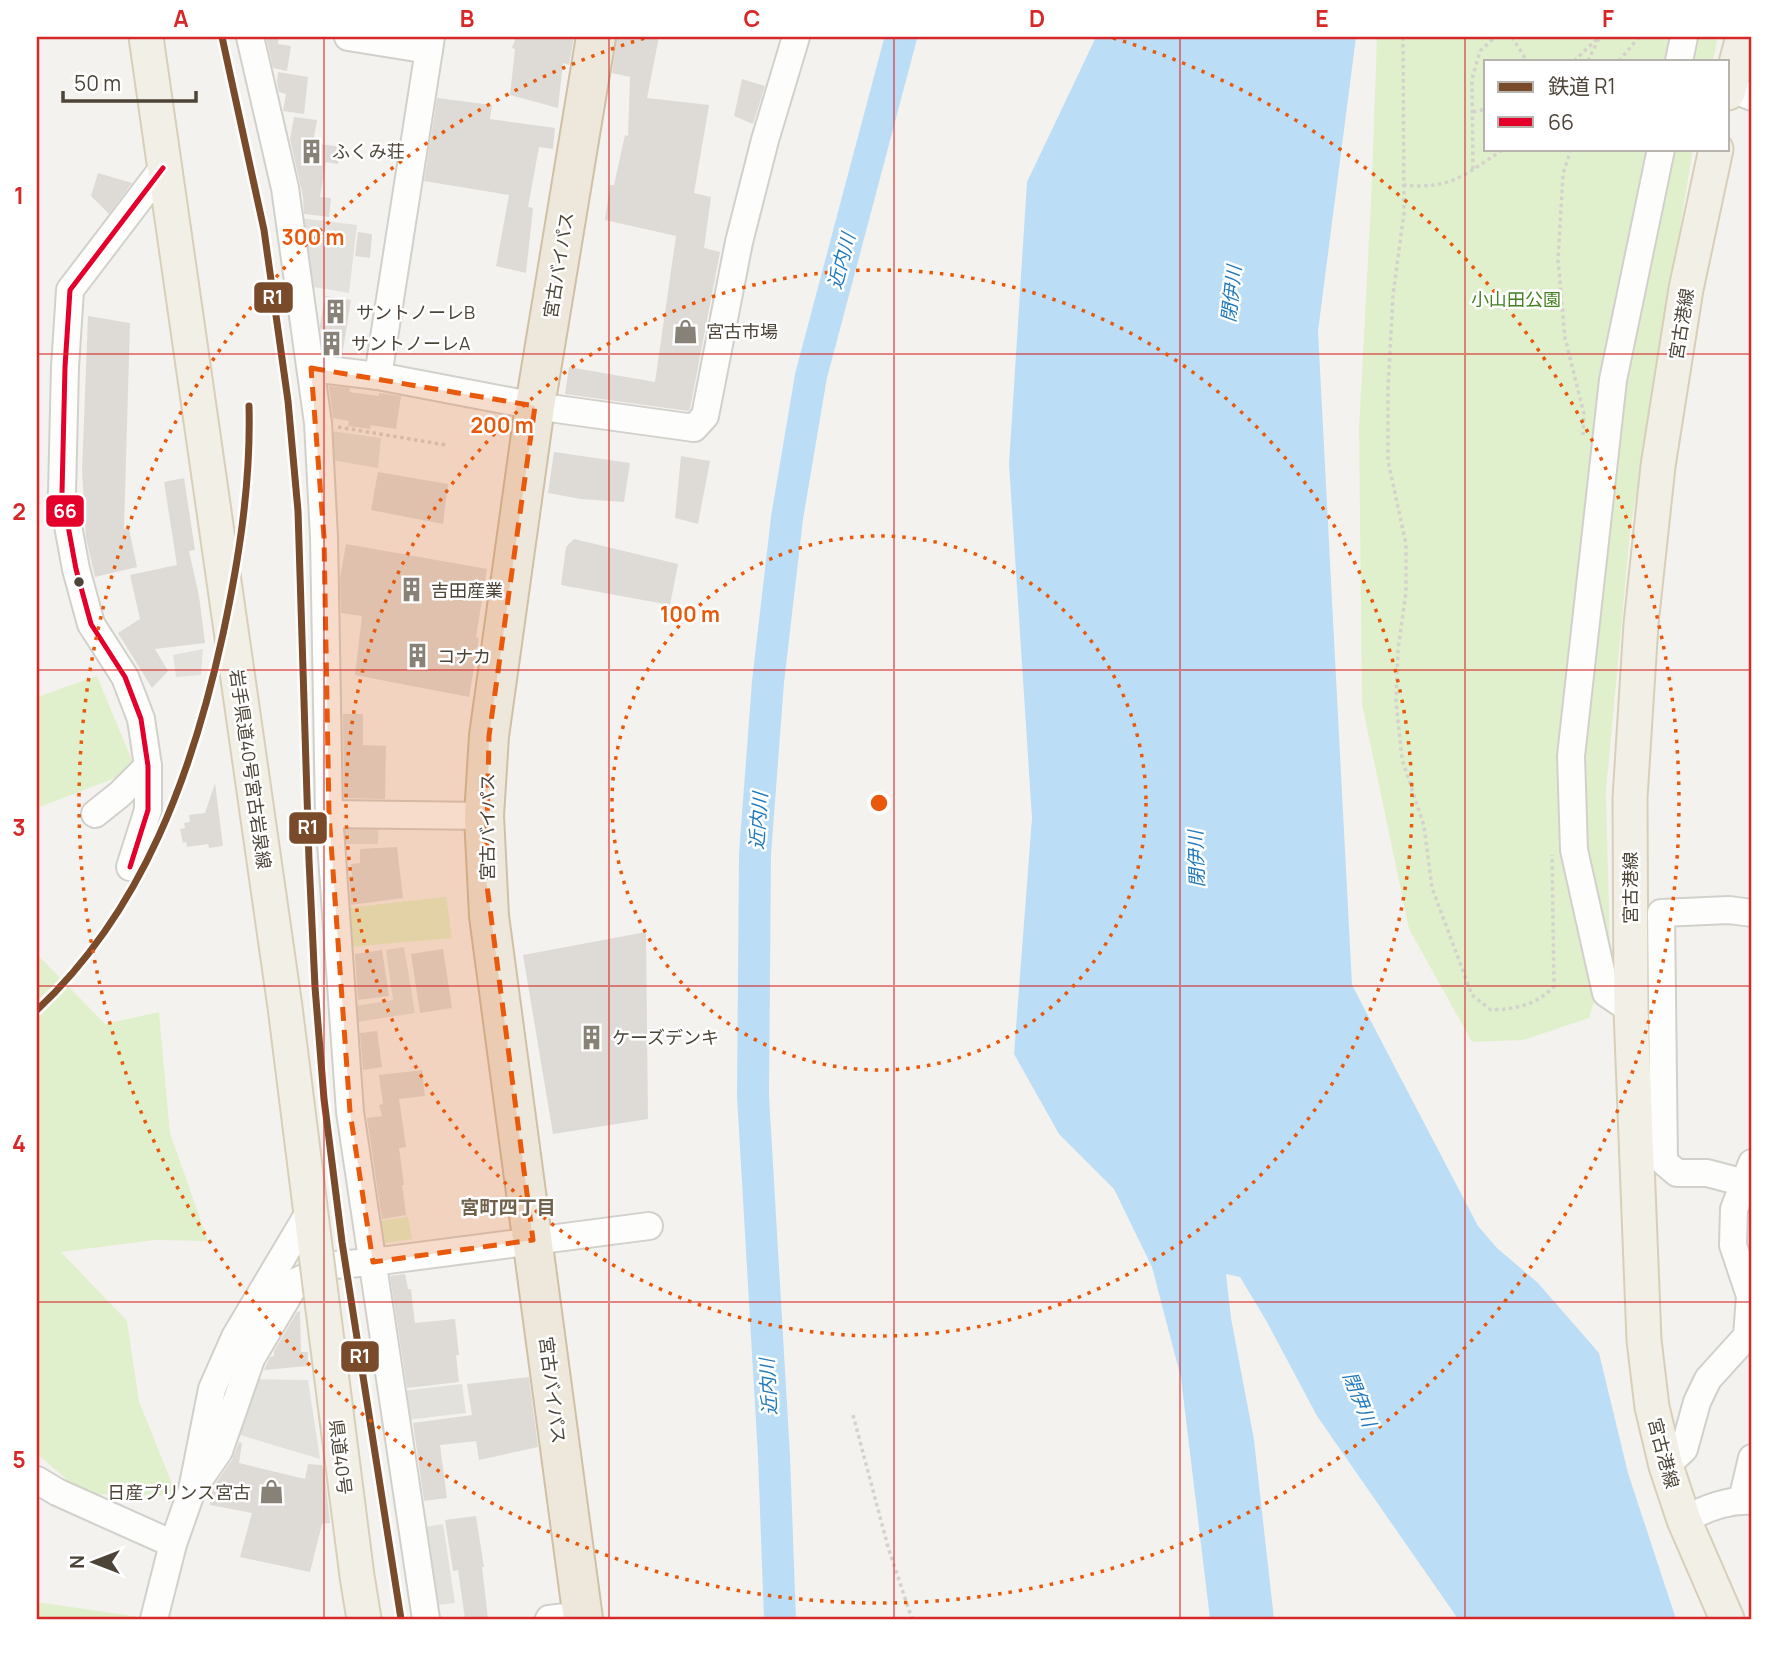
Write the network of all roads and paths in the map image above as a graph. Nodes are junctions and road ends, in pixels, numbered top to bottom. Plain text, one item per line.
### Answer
1 (146, 37) edge
2 (250, 37) edge
3 (348, 37) edge
4 (596, 37) edge
5 (796, 37) edge
6 (1403, 37) edge
7 (1495, 37) edge
8 (1512, 37) edge
9 (1599, 37) edge
10 (1639, 37) edge
11 (1684, 37) edge
12 (1743, 37) edge
13 (430, 43) edge
14 (1526, 60) edge
15 (1575, 60) edge
16 (1588, 60) edge
17 (1620, 60) edge
18 (1679, 60) edge
19 (1736, 93) edge
20 (1484, 108) edge
21 (1473, 111) junction
22 (1502, 150) edge
23 (1571, 150) edge
24 (1661, 150) edge
25 (1716, 150) edge
26 (163, 168) junction
27 (1473, 169) junction
28 (1403, 184) junction
29 (311, 368) junction
30 (378, 376) junction
31 (535, 406) junction
32 (318, 423) junction
33 (1583, 439) dead end
34 (446, 446) dead end
35 (148, 766) junction
36 (95, 814) dead end
37 (330, 814) junction
38 (484, 816) junction
39 (1552, 848) dead end
40 (130, 867) dead end
41 (1752, 913) edge
42 (1631, 1010) junction
43 (1748, 1173) edge
44 (310, 1211) junction
45 (649, 1226) dead end
46 (533, 1240) junction
47 (373, 1262) junction
48 (321, 1294) joint
49 (853, 1415) dead end
50 (1752, 1458) edge
51 (1666, 1466) junction
52 (44, 1489) edge
53 (192, 1490) junction
54 (1747, 1501) edge
55 (1684, 1520) junction
56 (173, 1544) junction
57 (572, 1618) edge
58 (154, 1619) edge
59 (364, 1619) edge
60 (426, 1619) edge
61 (912, 1619) edge
62 (1727, 1619) edge

1 - 26 main road, 岩手県道40号宮古岩泉線
2 - 29 street
3 - 13 street
4 - 31 highway, 宮古バイパス
5 - 31 street
6 - 28 path
7 - 21 path
8 - 14 path
9 - 15 path
9 - 16 path
10 - 17 path
11 - 18 street
12 - 19 main road
13 - 30 street
20 - 21 path
21 - 27 path
22 - 27 path
23 - 33 path
24 - 42 street
25 - 42 main road, 宮古港線
26 - 35 street
26 - 44 main road, 岩手県道40号宮古岩泉線
27 - 28 path
28 - 39 path
29 - 30 street
29 - 32 street
30 - 31 street
31 - 38 highway, 宮古バイパス
32 - 34 path
32 - 37 street
35 - 36 street
35 - 40 street
37 - 38 street
37 - 47 street
38 - 46 highway, 宮古バイパス
41 - 43 street
42 - 51 main road, 宮古港線
43 - 51 street
44 - 48 main road, 岩手県道40号宮古岩泉線, bridge
44 - 53 street
45 - 46 street
46 - 47 street
46 - 57 highway, 宮古バイパス
47 - 53 street
47 - 60 street
48 - 59 main road, 県道40号
49 - 61 path
50 - 54 street
51 - 55 main road, 宮古港線
52 - 56 street
53 - 56 street
54 - 55 street
55 - 62 main road, 宮古港線
56 - 58 street

